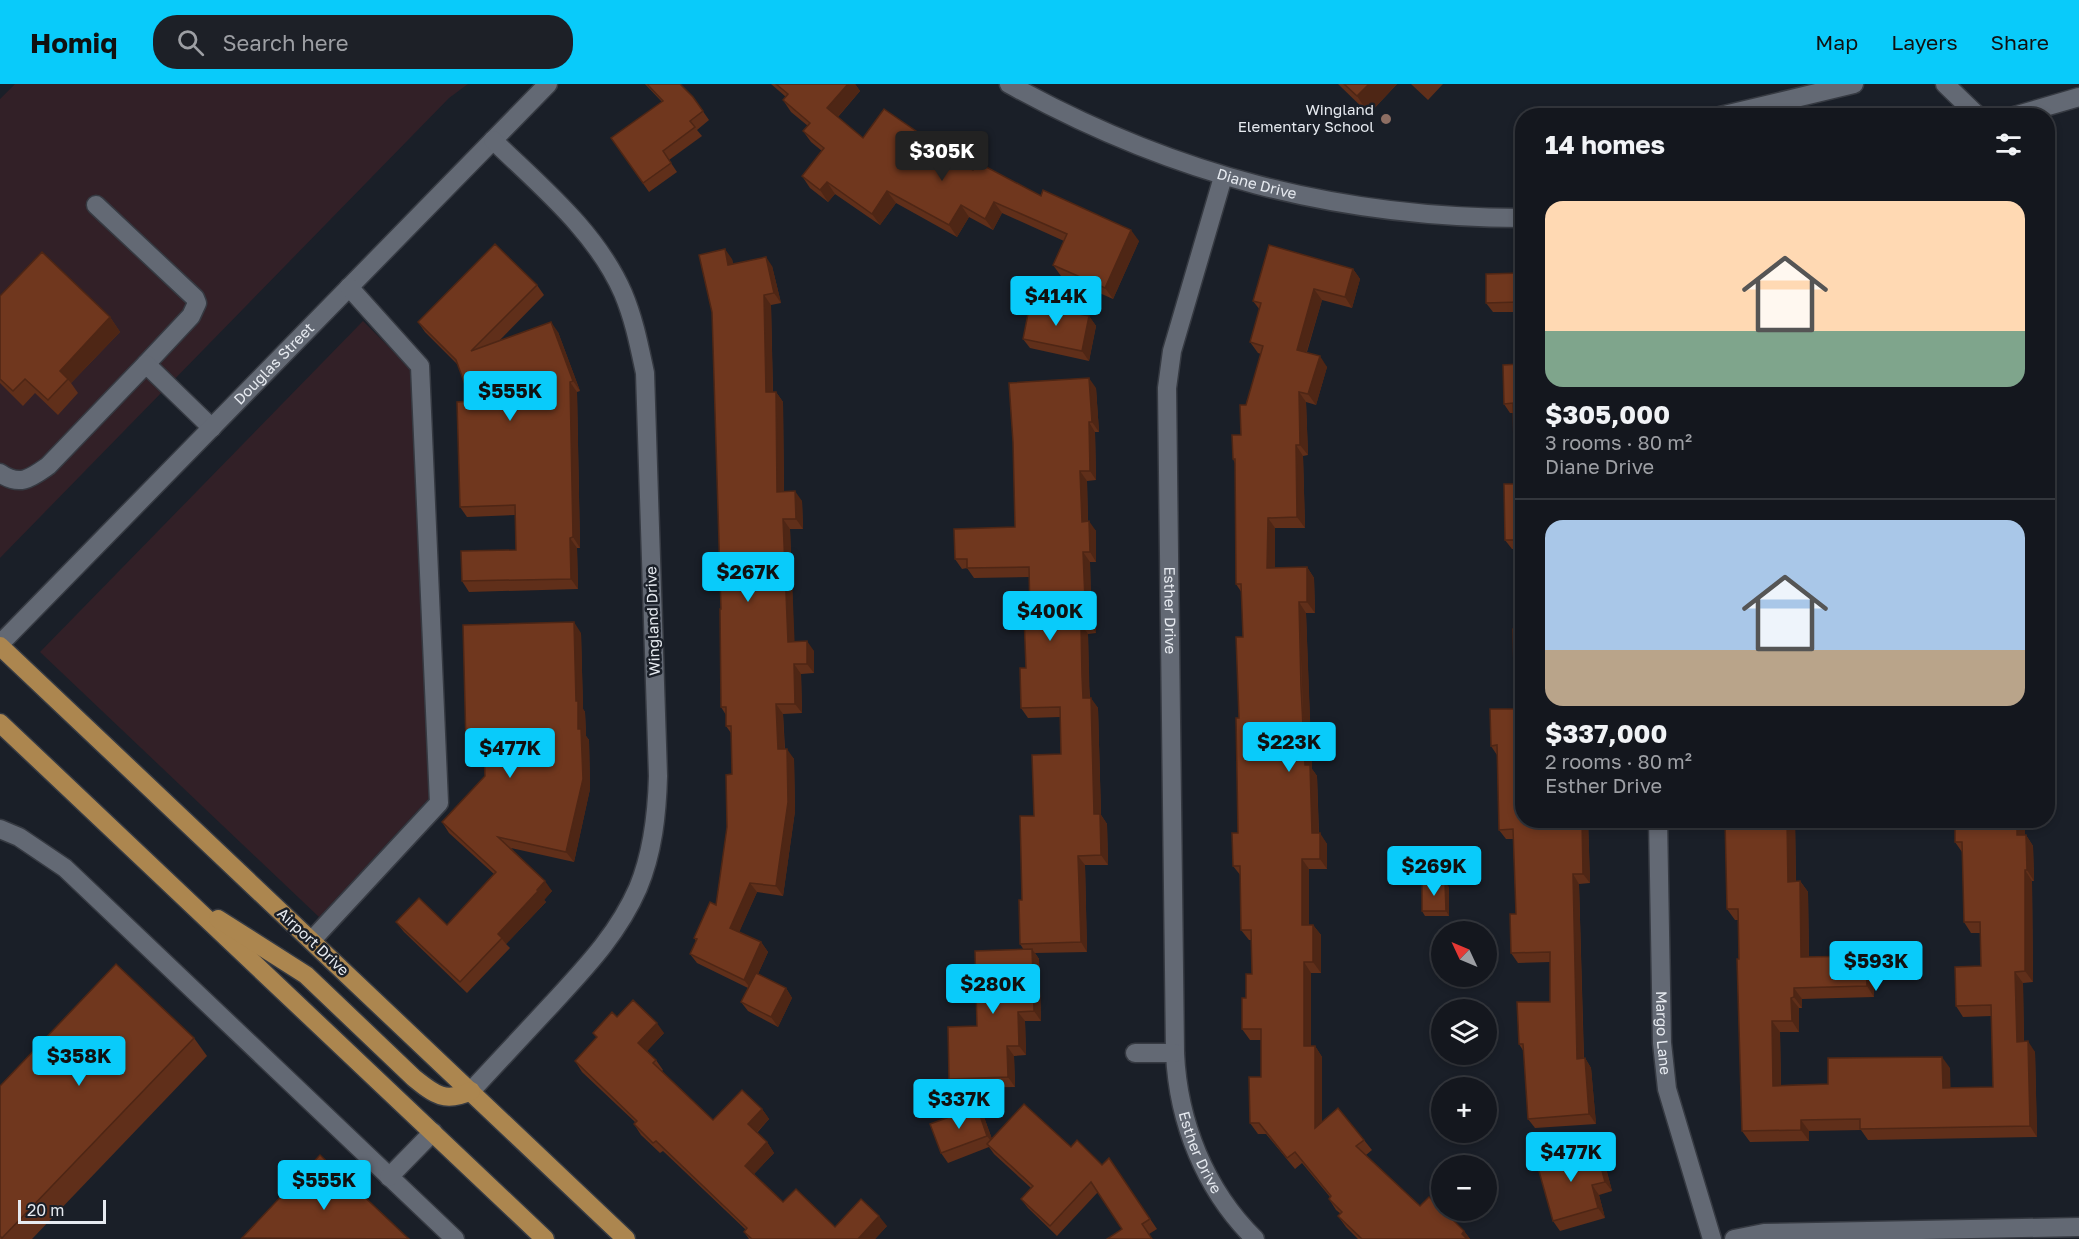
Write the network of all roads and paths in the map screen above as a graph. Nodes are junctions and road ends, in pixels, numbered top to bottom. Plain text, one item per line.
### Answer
1 (548, 84) edge
2 (1009, 84) edge
3 (1854, 84) edge
4 (1945, 84) edge
5 (2079, 97) edge
6 (1754, 108) edge
7 (1970, 108) edge
8 (2041, 108) edge
9 (493, 140) junction
10 (1223, 177) junction
11 (96, 205) dead end
12 (1515, 218) edge
13 (349, 287) junction
14 (146, 364) junction
15 (212, 428) junction
16 (0, 473) edge
17 (0, 645) edge
18 (0, 723) edge
19 (1659, 828) edge
20 (0, 829) edge
21 (188, 901) junction
22 (312, 940) junction
23 (1135, 1053) dead end
24 (1176, 1053) junction
25 (471, 1091) junction
26 (433, 1132) junction
27 (389, 1177) junction
28 (2079, 1227) edge
29 (455, 1239) edge
30 (545, 1239) edge
31 (626, 1239) edge
32 (1255, 1239) edge
33 (1712, 1239) edge
34 (1734, 1239) edge

1 - 9 street, Douglas Street
2 - 10 street, Diane Drive
3 - 6 street
4 - 7 street
5 - 8 street
9 - 13 street, Douglas Street
9 - 25 street, Wingland Drive
10 - 12 street, Diane Drive
10 - 24 street, Esther Drive
11 - 14 street
13 - 15 street, Douglas Street
13 - 22 street
14 - 15 street
14 - 16 street
15 - 17 street, Douglas Street
17 - 22 main road, Airport Drive
18 - 21 main road
19 - 33 street, Margo Lane
20 - 27 street
21 - 25 main road
21 - 26 main road
22 - 25 main road, Airport Drive
23 - 24 street
24 - 32 street, Esther Drive
25 - 31 main road, Airport Drive
26 - 27 street
26 - 30 main road
27 - 29 street
28 - 34 street

